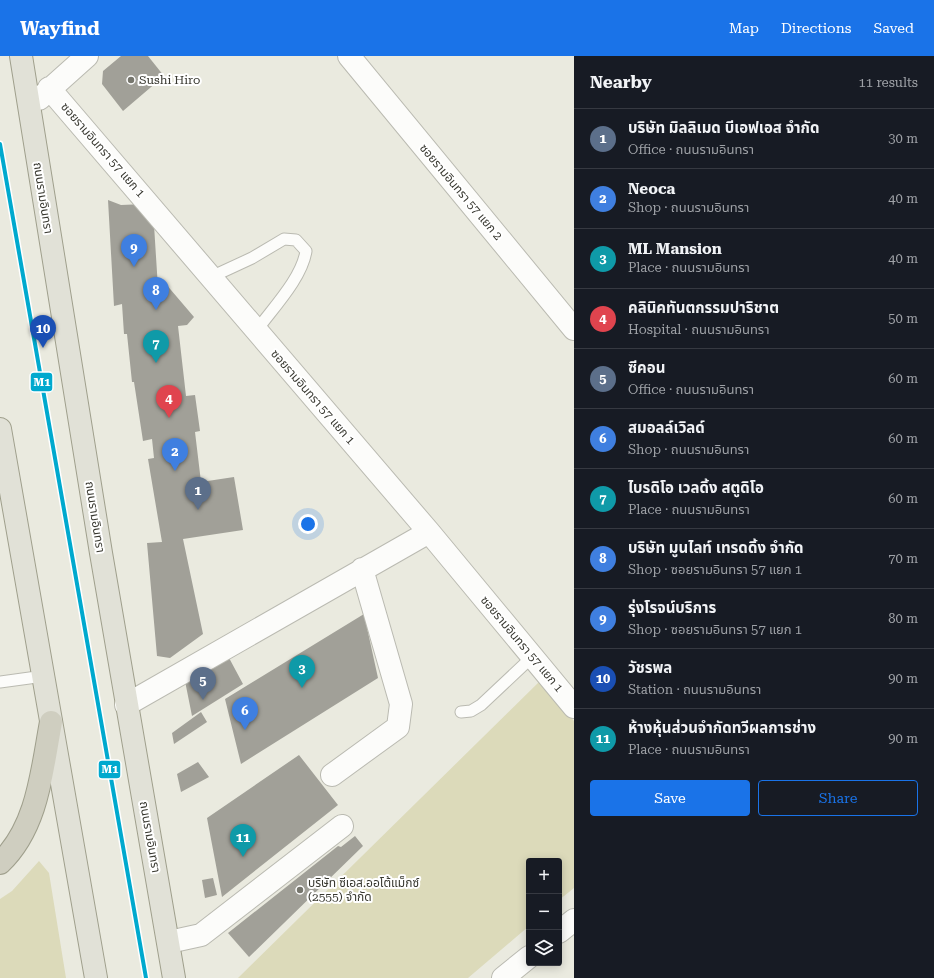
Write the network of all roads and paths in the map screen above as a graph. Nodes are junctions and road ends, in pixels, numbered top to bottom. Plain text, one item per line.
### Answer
1 (21, 56) edge
2 (87, 56) edge
3 (348, 56) edge
4 (49, 88) junction
5 (29, 110) junction
6 (211, 277) junction
7 (574, 329) edge
8 (257, 330) junction
9 (0, 429) edge
10 (429, 532) junction
11 (362, 569) junction
12 (532, 657) junction
13 (44, 676) junction
14 (0, 682) edge
15 (126, 705) junction
16 (574, 707) edge
17 (460, 712) dead end
18 (51, 722) junction
19 (332, 775) dead end
20 (342, 826) dead end
21 (0, 863) edge
22 (574, 920) edge
23 (562, 930) edge
24 (169, 942) junction
25 (526, 959) edge
26 (96, 978) edge
27 (174, 978) edge
28 (503, 978) edge

1 - 5 main road, ถนนรามอินทรา
2 - 4 street
3 - 7 street, ซอยรามอินทรา 57 แยก 2
4 - 5 street
4 - 6 street, ซอยรามอินทรา 57 แยก 1
5 - 15 main road, ถนนรามอินทรา
6 - 8 street, ซอยรามอินทรา 57 แยก 1
6 - 8 lane
8 - 10 street, ซอยรามอินทรา 57 แยก 1
9 - 13 main road
10 - 11 street
10 - 12 street, ซอยรามอินทรา 57 แยก 1
11 - 15 street
11 - 19 street
12 - 16 street, ซอยรามอินทรา 57 แยก 1
12 - 17 lane
13 - 14 lane
13 - 18 main road
15 - 24 main road, ถนนรามอินทรา
18 - 21 highway
18 - 26 main road
20 - 24 street
22 - 23 street
24 - 27 main road, ถนนรามอินทรา
25 - 28 street

